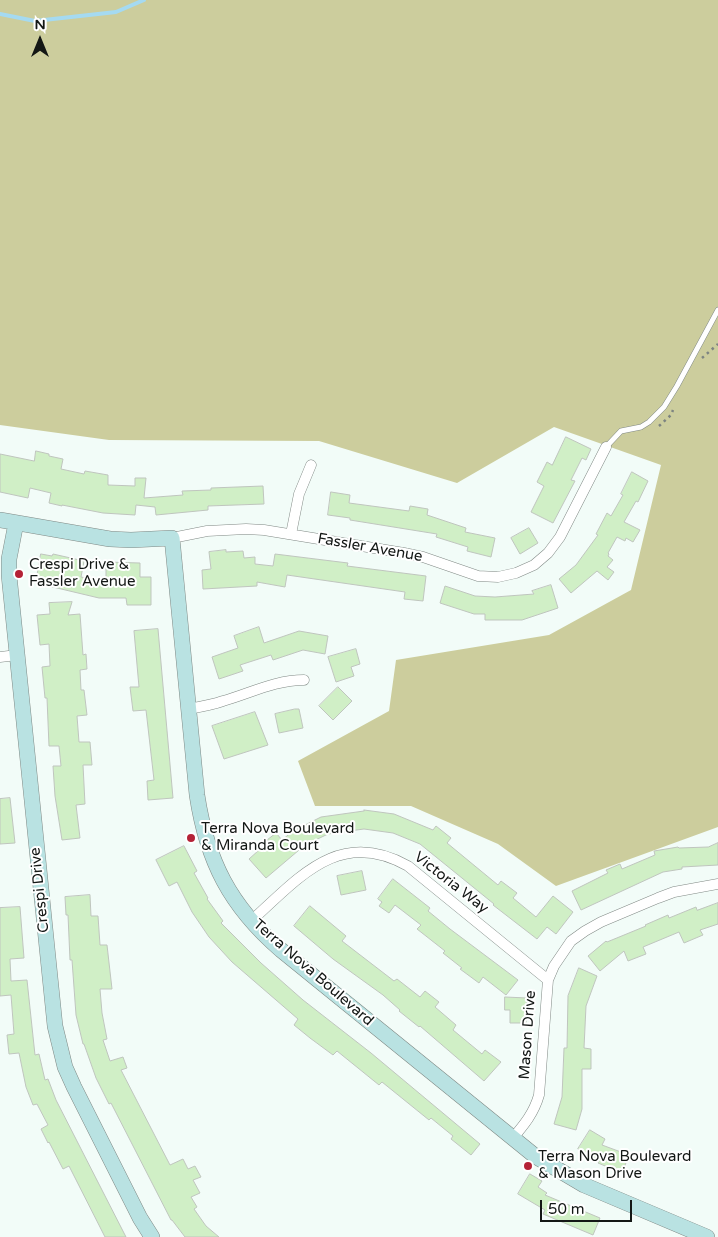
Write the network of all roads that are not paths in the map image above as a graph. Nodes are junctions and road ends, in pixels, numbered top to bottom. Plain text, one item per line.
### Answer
1 (718, 310) edge
2 (606, 446) joint
3 (311, 465) dead end
4 (0, 520) edge
5 (16, 523) junction
6 (291, 534) junction
7 (172, 538) junction
8 (17, 655) junction
9 (0, 657) edge
10 (304, 680) dead end
11 (188, 709) junction
12 (718, 884) edge
13 (251, 921) junction
14 (548, 980) junction
15 (512, 1139) junction
16 (152, 1237) edge
17 (707, 1237) edge

1 - 2 lane, Fassler Avenue
2 - 6 street, Fassler Avenue
3 - 6 street
4 - 5 street, Fassler Avenue
5 - 7 street, Fassler Avenue
5 - 8 street, Crespi Drive
6 - 7 street, Fassler Avenue
7 - 11 street, Terra Nova Boulevard
8 - 9 street
8 - 16 street, Crespi Drive
10 - 11 street
11 - 13 street, Terra Nova Boulevard
12 - 14 street, Mason Drive
13 - 14 street, Victoria Way
13 - 15 street, Terra Nova Boulevard
14 - 15 street, Mason Drive
15 - 17 street, Terra Nova Boulevard

